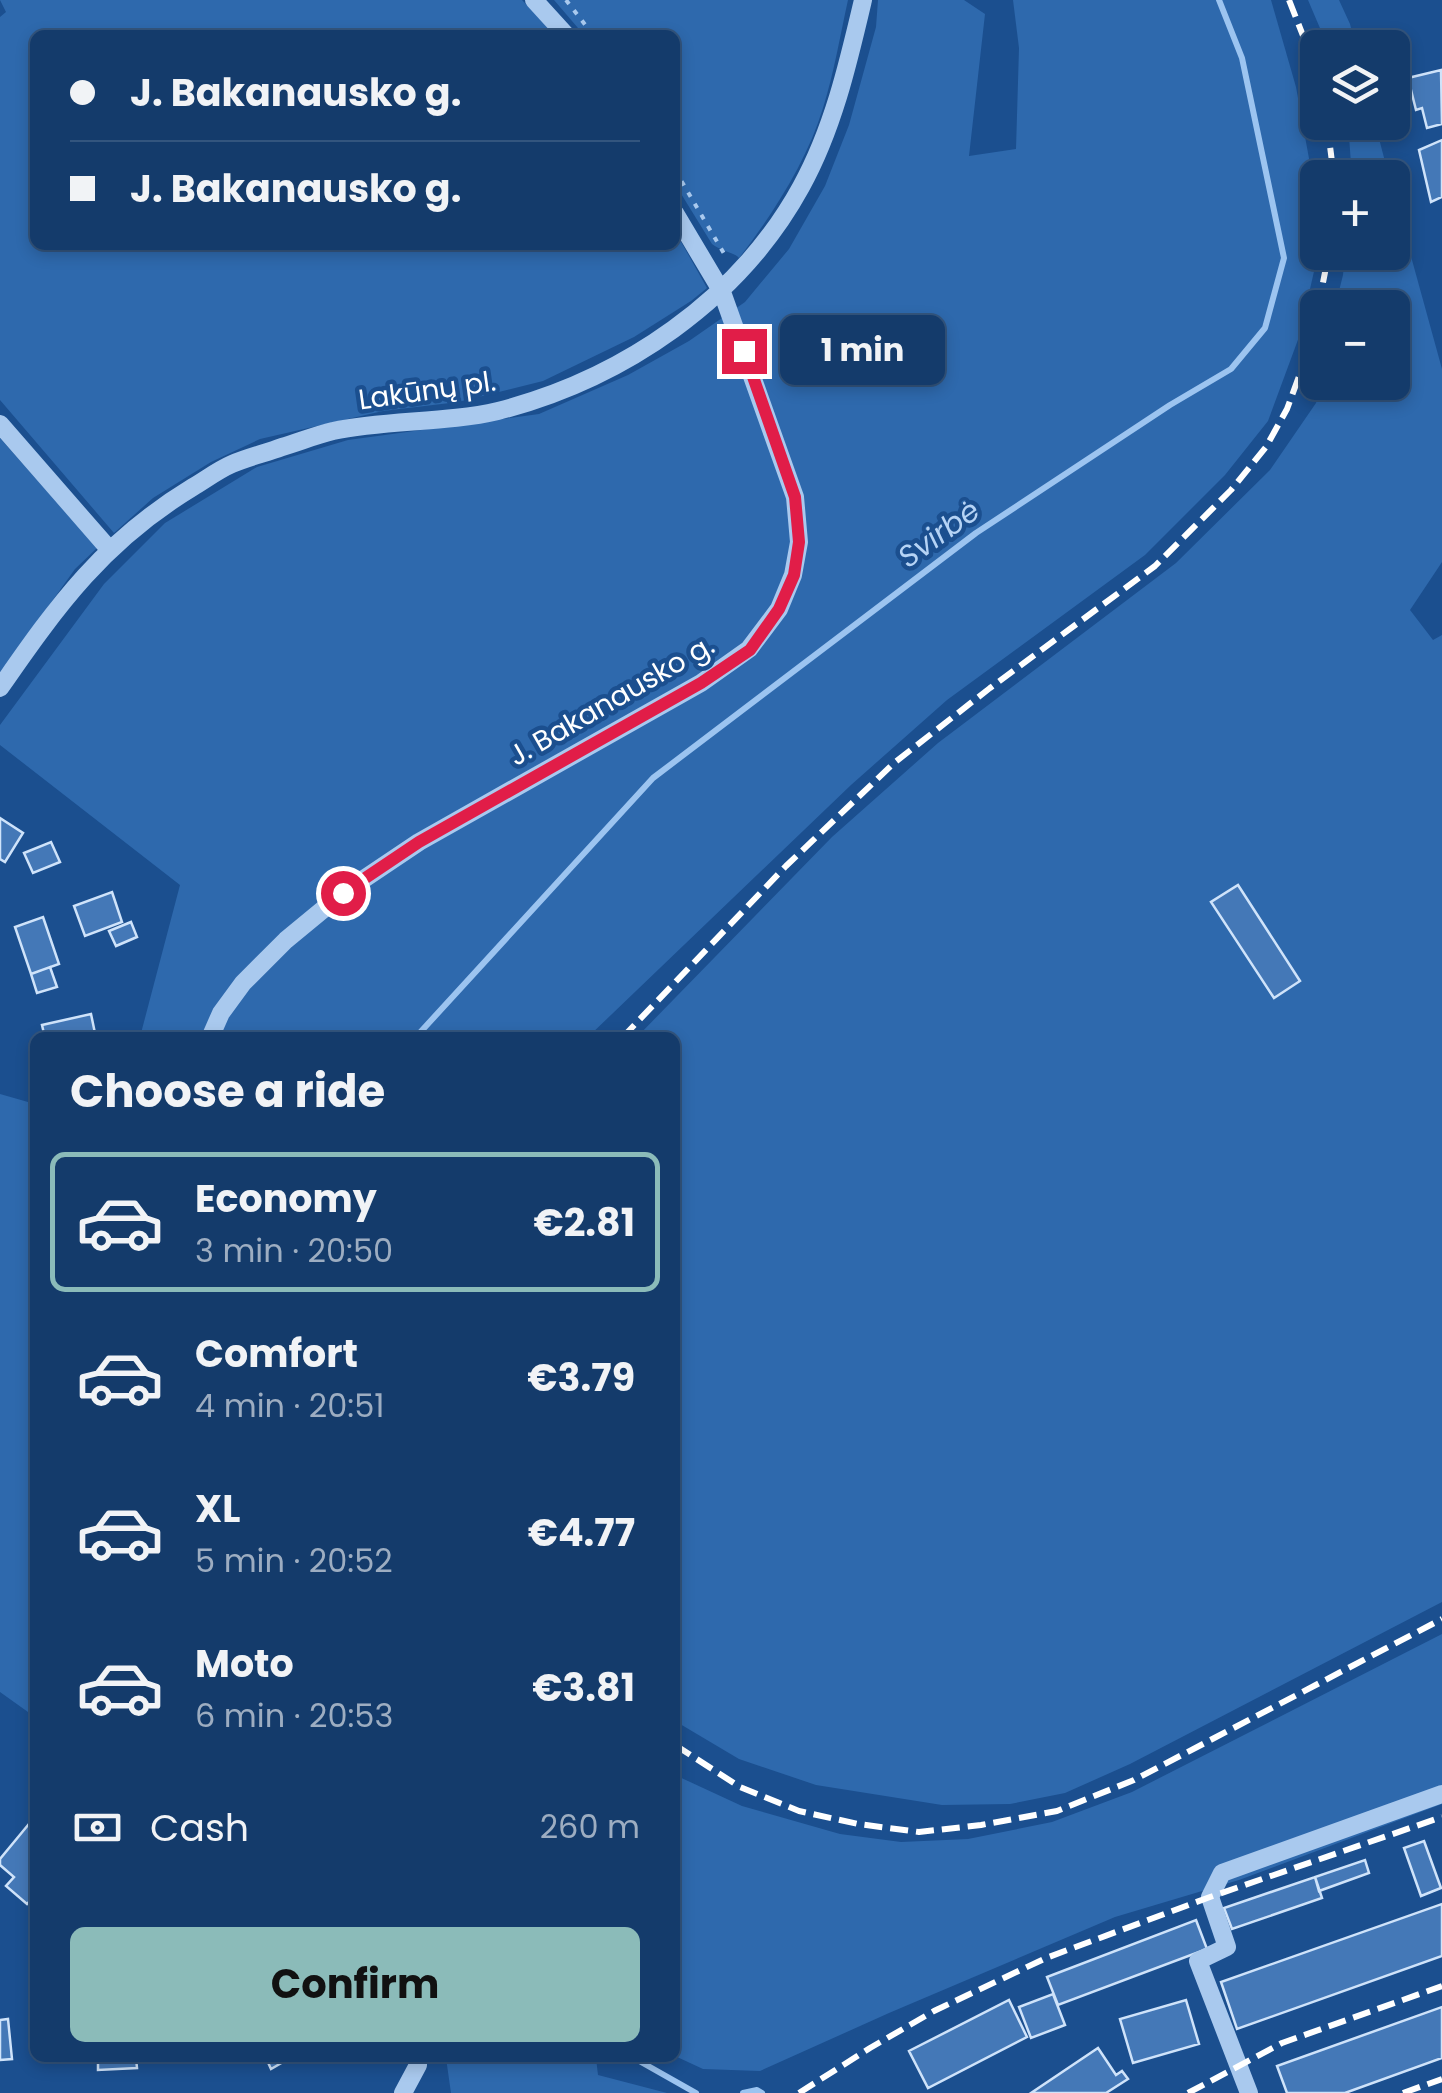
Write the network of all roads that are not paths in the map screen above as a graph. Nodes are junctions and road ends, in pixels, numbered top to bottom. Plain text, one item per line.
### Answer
1 (534, 0) edge
2 (863, 0) edge
3 (561, 30) edge
4 (680, 221) edge
5 (722, 292) junction
6 (0, 424) edge
7 (109, 549) junction
8 (0, 688) edge
9 (213, 1032) edge
10 (1442, 1794) edge
11 (418, 2062) edge
12 (404, 2093) edge
13 (1248, 2093) edge

1 - 3 street
2 - 5 street, Lakūnų pl.
4 - 5 street, J. Bakanausko g.
5 - 7 street, Lakūnų pl.
5 - 9 street, J. Bakanausko g.
6 - 7 street
7 - 8 street, Lakūnų pl.
10 - 13 street
11 - 12 street

